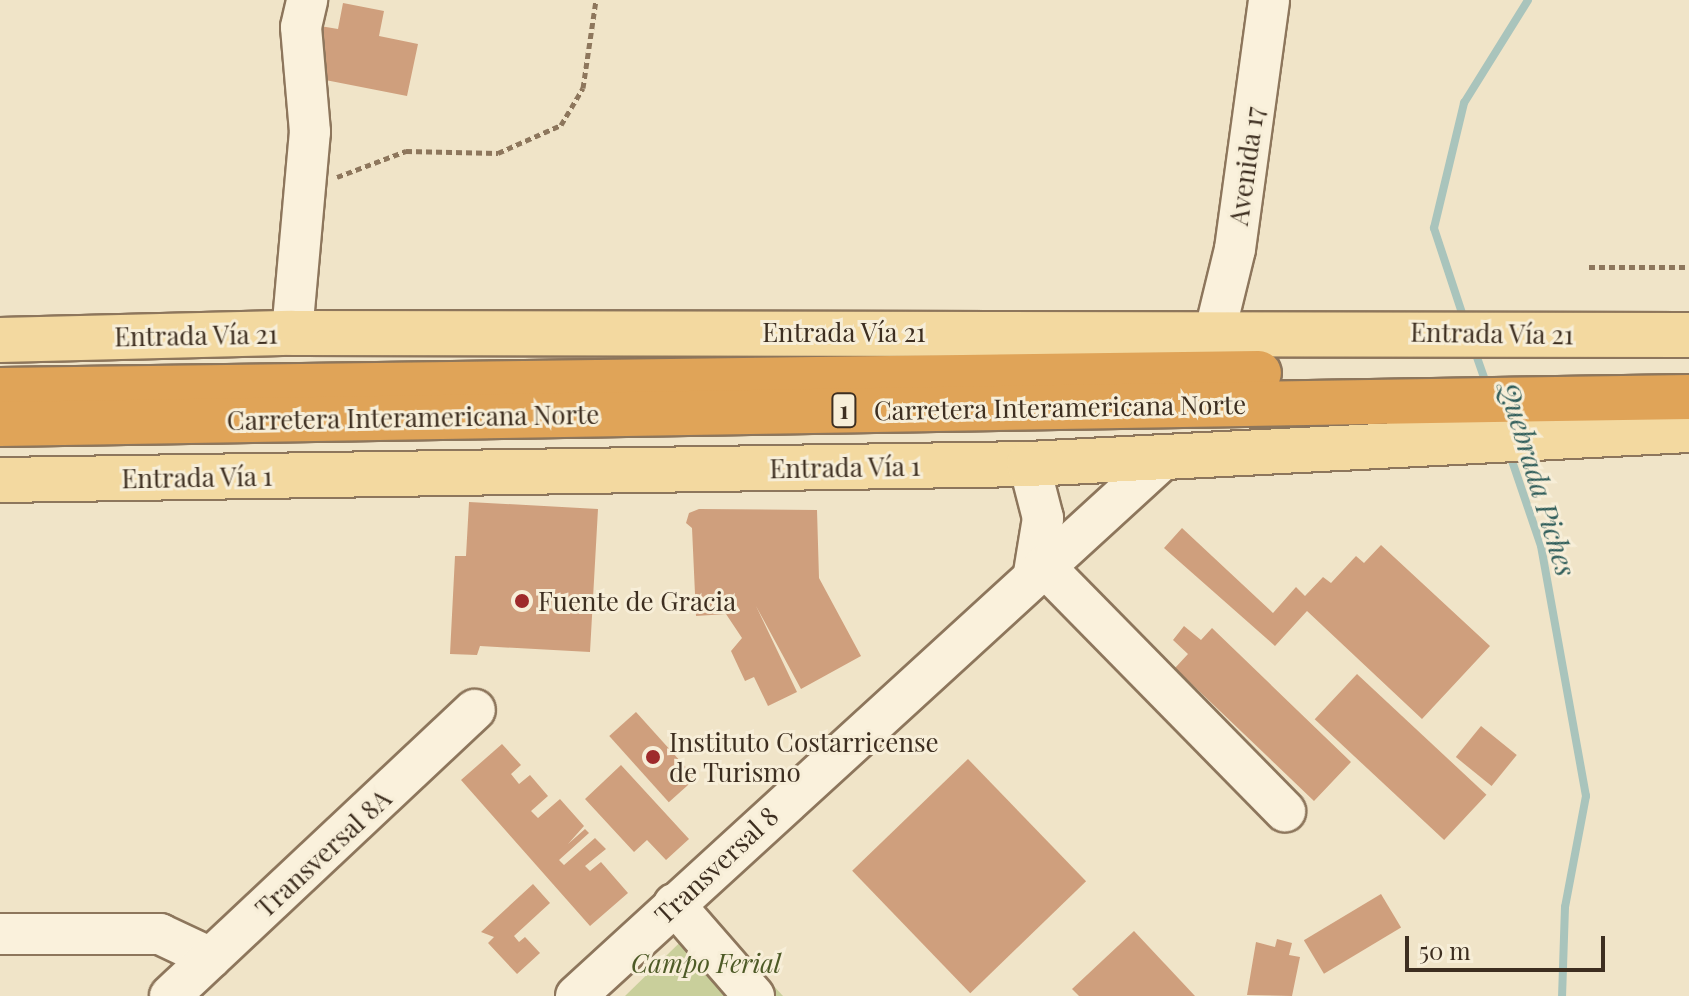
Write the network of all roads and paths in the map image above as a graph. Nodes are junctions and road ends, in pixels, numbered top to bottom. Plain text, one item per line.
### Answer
1 (307, 0) edge
2 (596, 0) edge
3 (1269, 0) edge
4 (305, 190) junction
5 (1589, 267) dead end
6 (1689, 267) edge
7 (1215, 331) junction
8 (292, 333) junction
9 (1689, 335) edge
10 (0, 340) edge
11 (1689, 368) edge
12 (0, 390) edge
13 (1689, 397) edge
14 (0, 424) edge
15 (1689, 430) edge
16 (1163, 459) junction
17 (1029, 464) junction
18 (0, 480) edge
19 (1039, 570) junction
20 (475, 710) dead end
21 (1285, 811) dead end
22 (674, 904) junction
23 (0, 934) edge
24 (211, 958) junction
25 (170, 996) edge
26 (576, 996) edge
27 (754, 996) edge

1 - 4 street
2 - 4 path
3 - 7 street, Avenida 17
4 - 8 street
5 - 6 path
7 - 8 main road, Entrada Vía 21
7 - 9 main road, Entrada Vía 21
8 - 10 main road, Entrada Vía 21
11 - 12 highway, Carretera Interamericana Norte / 1
13 - 14 highway, Carretera Interamericana Norte / 1
15 - 16 main road, Entrada Vía 1
16 - 17 main road, Entrada Vía 1
16 - 19 street, Transversal 8
17 - 18 main road, Entrada Vía 1
17 - 19 street
19 - 21 street
19 - 22 street, Transversal 8
20 - 24 street, Transversal 8A
22 - 26 street, Transversal 8
22 - 27 street
23 - 24 street
24 - 25 street, Transversal 8A

